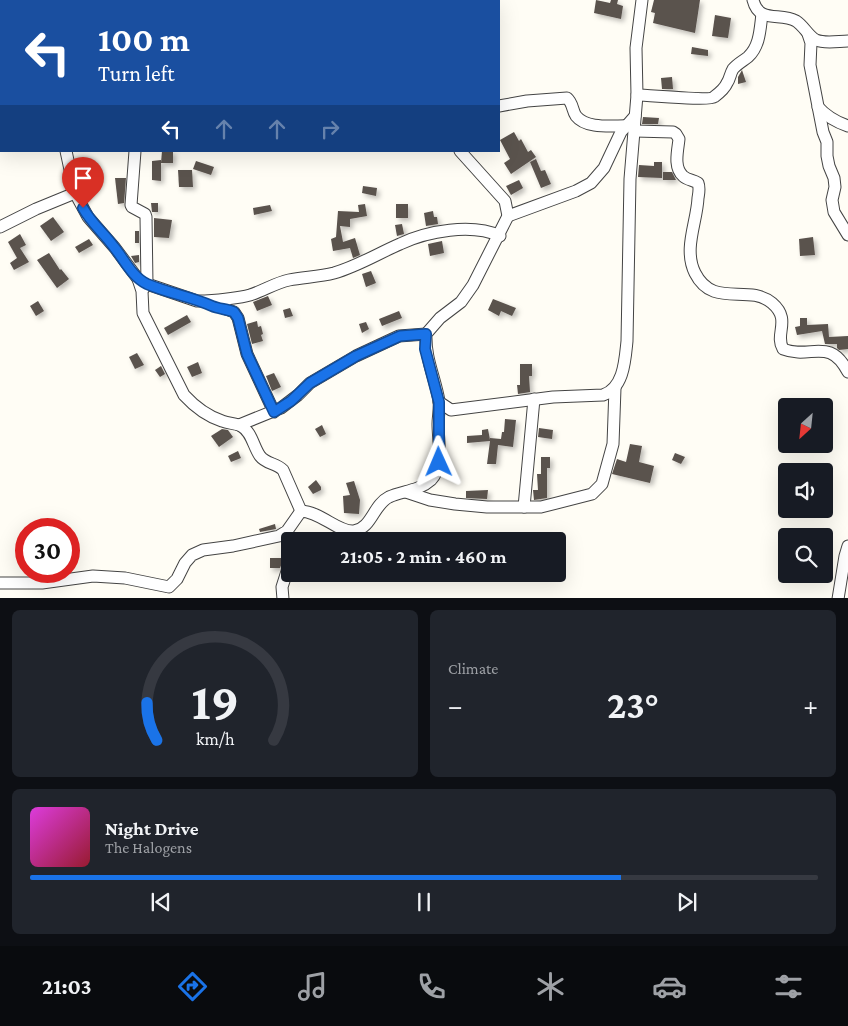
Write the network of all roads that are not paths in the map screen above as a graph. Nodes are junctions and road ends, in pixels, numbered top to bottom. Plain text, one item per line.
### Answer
1 (642, 0) edge
2 (753, 0) edge
3 (762, 14) junction
4 (808, 34) junction
5 (848, 41) edge
6 (637, 95) junction
7 (500, 106) edge
8 (817, 106) junction
9 (633, 125) junction
10 (848, 126) edge
11 (66, 152) edge
12 (461, 152) edge
13 (133, 154) edge
14 (75, 193) junction
15 (508, 216) junction
16 (0, 227) edge
17 (848, 235) edge
18 (500, 236) junction
19 (142, 285) junction
20 (204, 301) junction
21 (426, 334) junction
22 (848, 372) edge
23 (615, 388) junction
24 (534, 399) junction
25 (439, 402) junction
26 (451, 410) junction
27 (274, 412) junction
28 (438, 423) junction
29 (246, 425) junction
30 (406, 492) junction
31 (524, 507) junction
32 (301, 511) junction
33 (290, 532) edge
34 (281, 536) edge
35 (848, 546) edge
36 (284, 582) edge
37 (0, 583) edge
38 (283, 598) edge
39 (838, 598) edge

1 - 6 street
2 - 3 street
3 - 4 street
3 - 6 street
4 - 5 street
4 - 8 street
6 - 9 street
7 - 9 street
8 - 10 street
8 - 17 street
9 - 15 street
9 - 22 street
9 - 23 street
11 - 14 street
12 - 15 street
13 - 19 street
14 - 16 street
14 - 19 street
15 - 18 street
18 - 20 street
18 - 21 street
19 - 20 street
19 - 29 street
20 - 27 street
21 - 25 street
21 - 27 street
23 - 24 street
23 - 31 street
24 - 26 street
24 - 31 street
25 - 26 street
25 - 28 street
26 - 28 street
27 - 29 street
28 - 30 street
29 - 32 street
30 - 31 street
30 - 32 street
32 - 33 street
34 - 37 street
35 - 39 street
36 - 38 street

